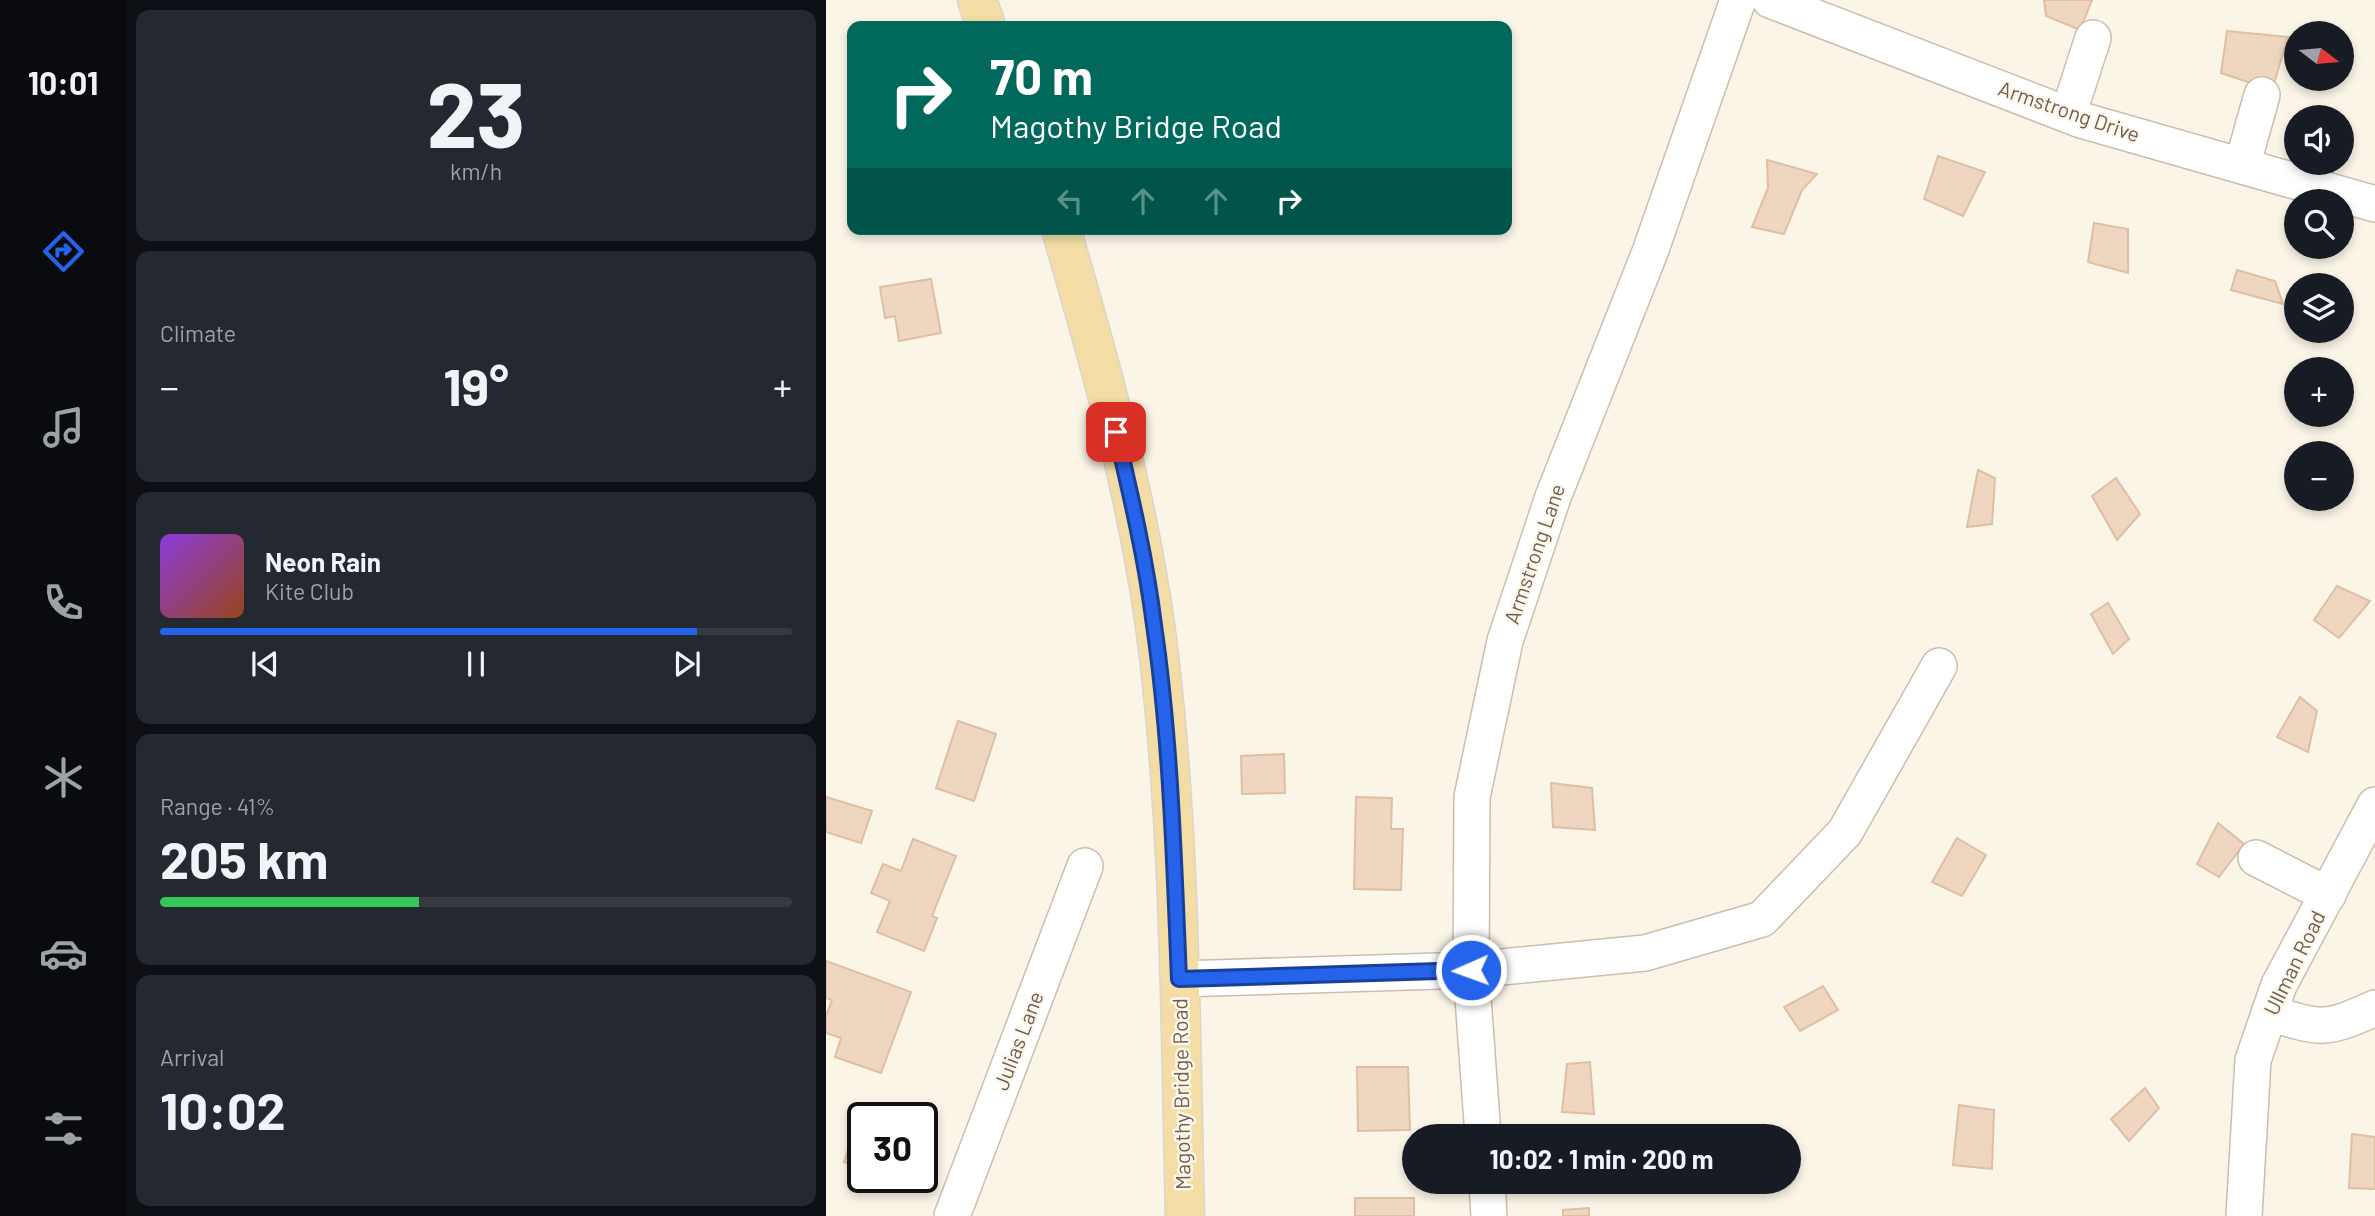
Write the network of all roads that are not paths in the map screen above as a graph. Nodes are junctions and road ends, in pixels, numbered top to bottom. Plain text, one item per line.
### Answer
1 (976, 0) edge
2 (1738, 0) edge
3 (1770, 0) edge
4 (984, 21) edge
5 (2094, 38) dead end
6 (2262, 94) dead end
7 (2068, 115) junction
8 (2242, 166) junction
9 (2375, 204) edge
10 (1063, 235) edge
11 (1940, 666) dead end
12 (2375, 805) edge
13 (2256, 858) dead end
14 (1085, 866) dead end
15 (2328, 895) junction
16 (1471, 970) junction
17 (1179, 979) junction
18 (2375, 1008) edge
19 (2269, 1013) junction
20 (1482, 1124) edge
21 (1488, 1194) edge
22 (952, 1216) edge
23 (1185, 1216) edge
24 (1489, 1216) edge
25 (2244, 1216) edge

1 - 4 main road
2 - 16 street, Armstrong Lane
3 - 7 street, Armstrong Drive
5 - 7 street
6 - 8 street
7 - 8 street, Armstrong Drive
8 - 9 street, Armstrong Drive
10 - 17 main road, Magothy Bridge Road
11 - 16 street
12 - 15 street, Ullman Road
13 - 15 street
14 - 22 street, Julias Lane
15 - 19 street, Ullman Road
16 - 17 street
16 - 20 street, Armstrong Lane
17 - 23 main road, Magothy Bridge Road
18 - 19 street
19 - 25 street, Ullman Road
21 - 24 street

